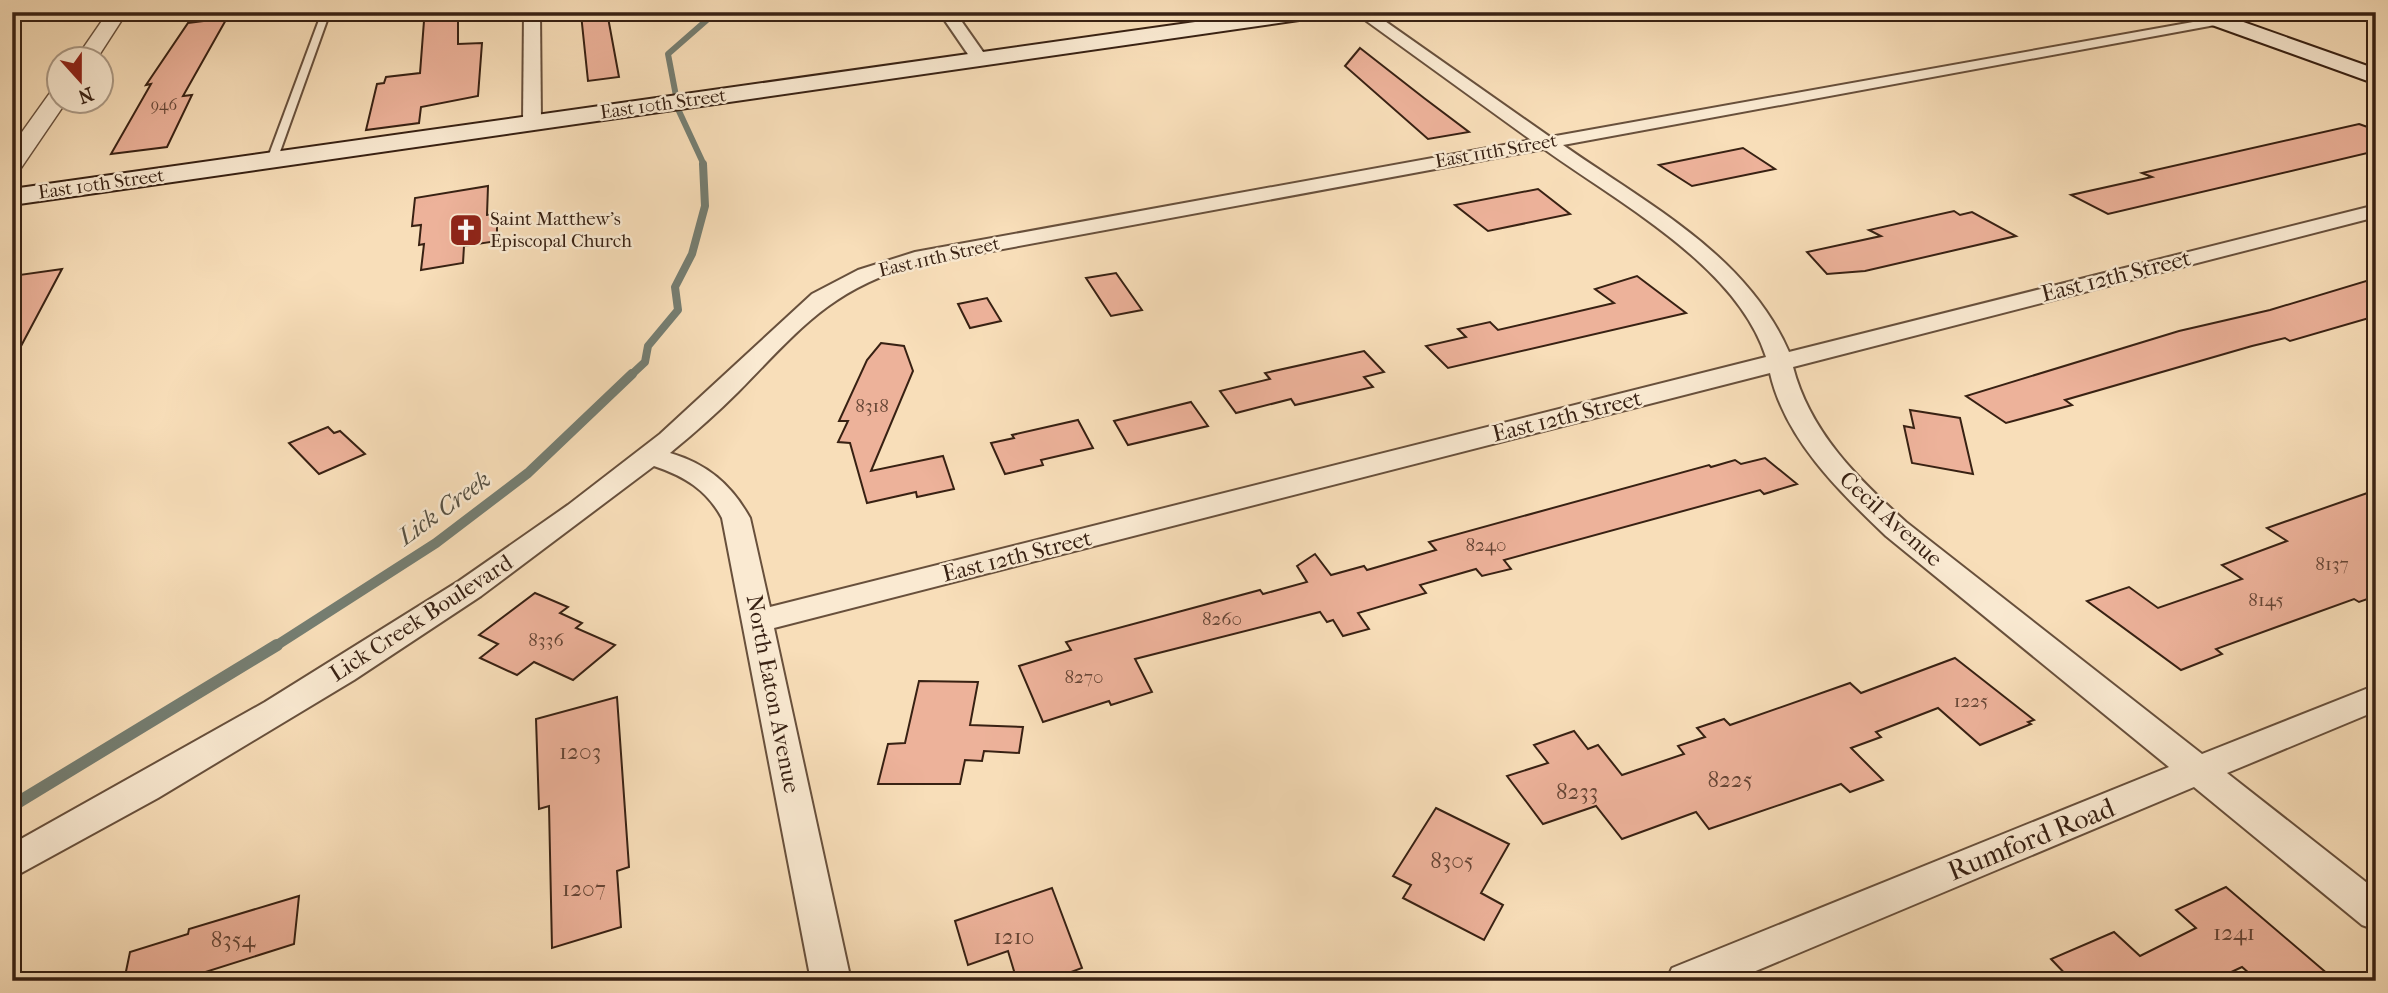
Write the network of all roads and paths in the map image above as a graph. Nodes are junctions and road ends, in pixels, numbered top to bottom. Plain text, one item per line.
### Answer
1 (118, 12) edge
2 (326, 12) edge
3 (532, 12) edge
4 (828, 12) edge
5 (947, 12) edge
6 (1313, 12) edge
7 (1362, 12) edge
8 (2204, 16) edge
9 (803, 17) dead end
10 (95, 46) edge
11 (980, 59) junction
12 (2376, 77) edge
13 (46, 115) edge
14 (532, 123) junction
15 (1547, 142) junction
16 (272, 160) junction
17 (12, 163) edge
18 (12, 197) edge
19 (2376, 211) edge
20 (794, 324) joint
21 (1780, 362) junction
22 (649, 456) junction
23 (758, 621) junction
24 (2376, 697) edge
25 (2197, 771) junction
26 (12, 862) edge
27 (2376, 913) edge
28 (831, 981) edge
29 (1686, 981) edge

1 - 10 street
2 - 16 lane
3 - 14 street
4 - 9 lane
5 - 11 street
6 - 11 main road, East 10th Street
7 - 15 street, Cecil Avenue
8 - 12 main road
8 - 15 street, East 11th Street
11 - 14 main road, East 10th Street
13 - 17 street
14 - 16 main road, East 10th Street
15 - 20 street, East 11th Street
15 - 21 street, Cecil Avenue
16 - 18 main road, East 10th Street
19 - 21 street, East 12th Street
20 - 22 street, Lick Creek Boulevard
21 - 23 street, East 12th Street
21 - 25 street, Cecil Avenue
22 - 23 street, North Eaton Avenue
22 - 26 street, Lick Creek Boulevard
23 - 28 street, North Eaton Avenue
24 - 25 street, Rumford Road
25 - 27 street, Cecil Avenue
25 - 29 street, Rumford Road

